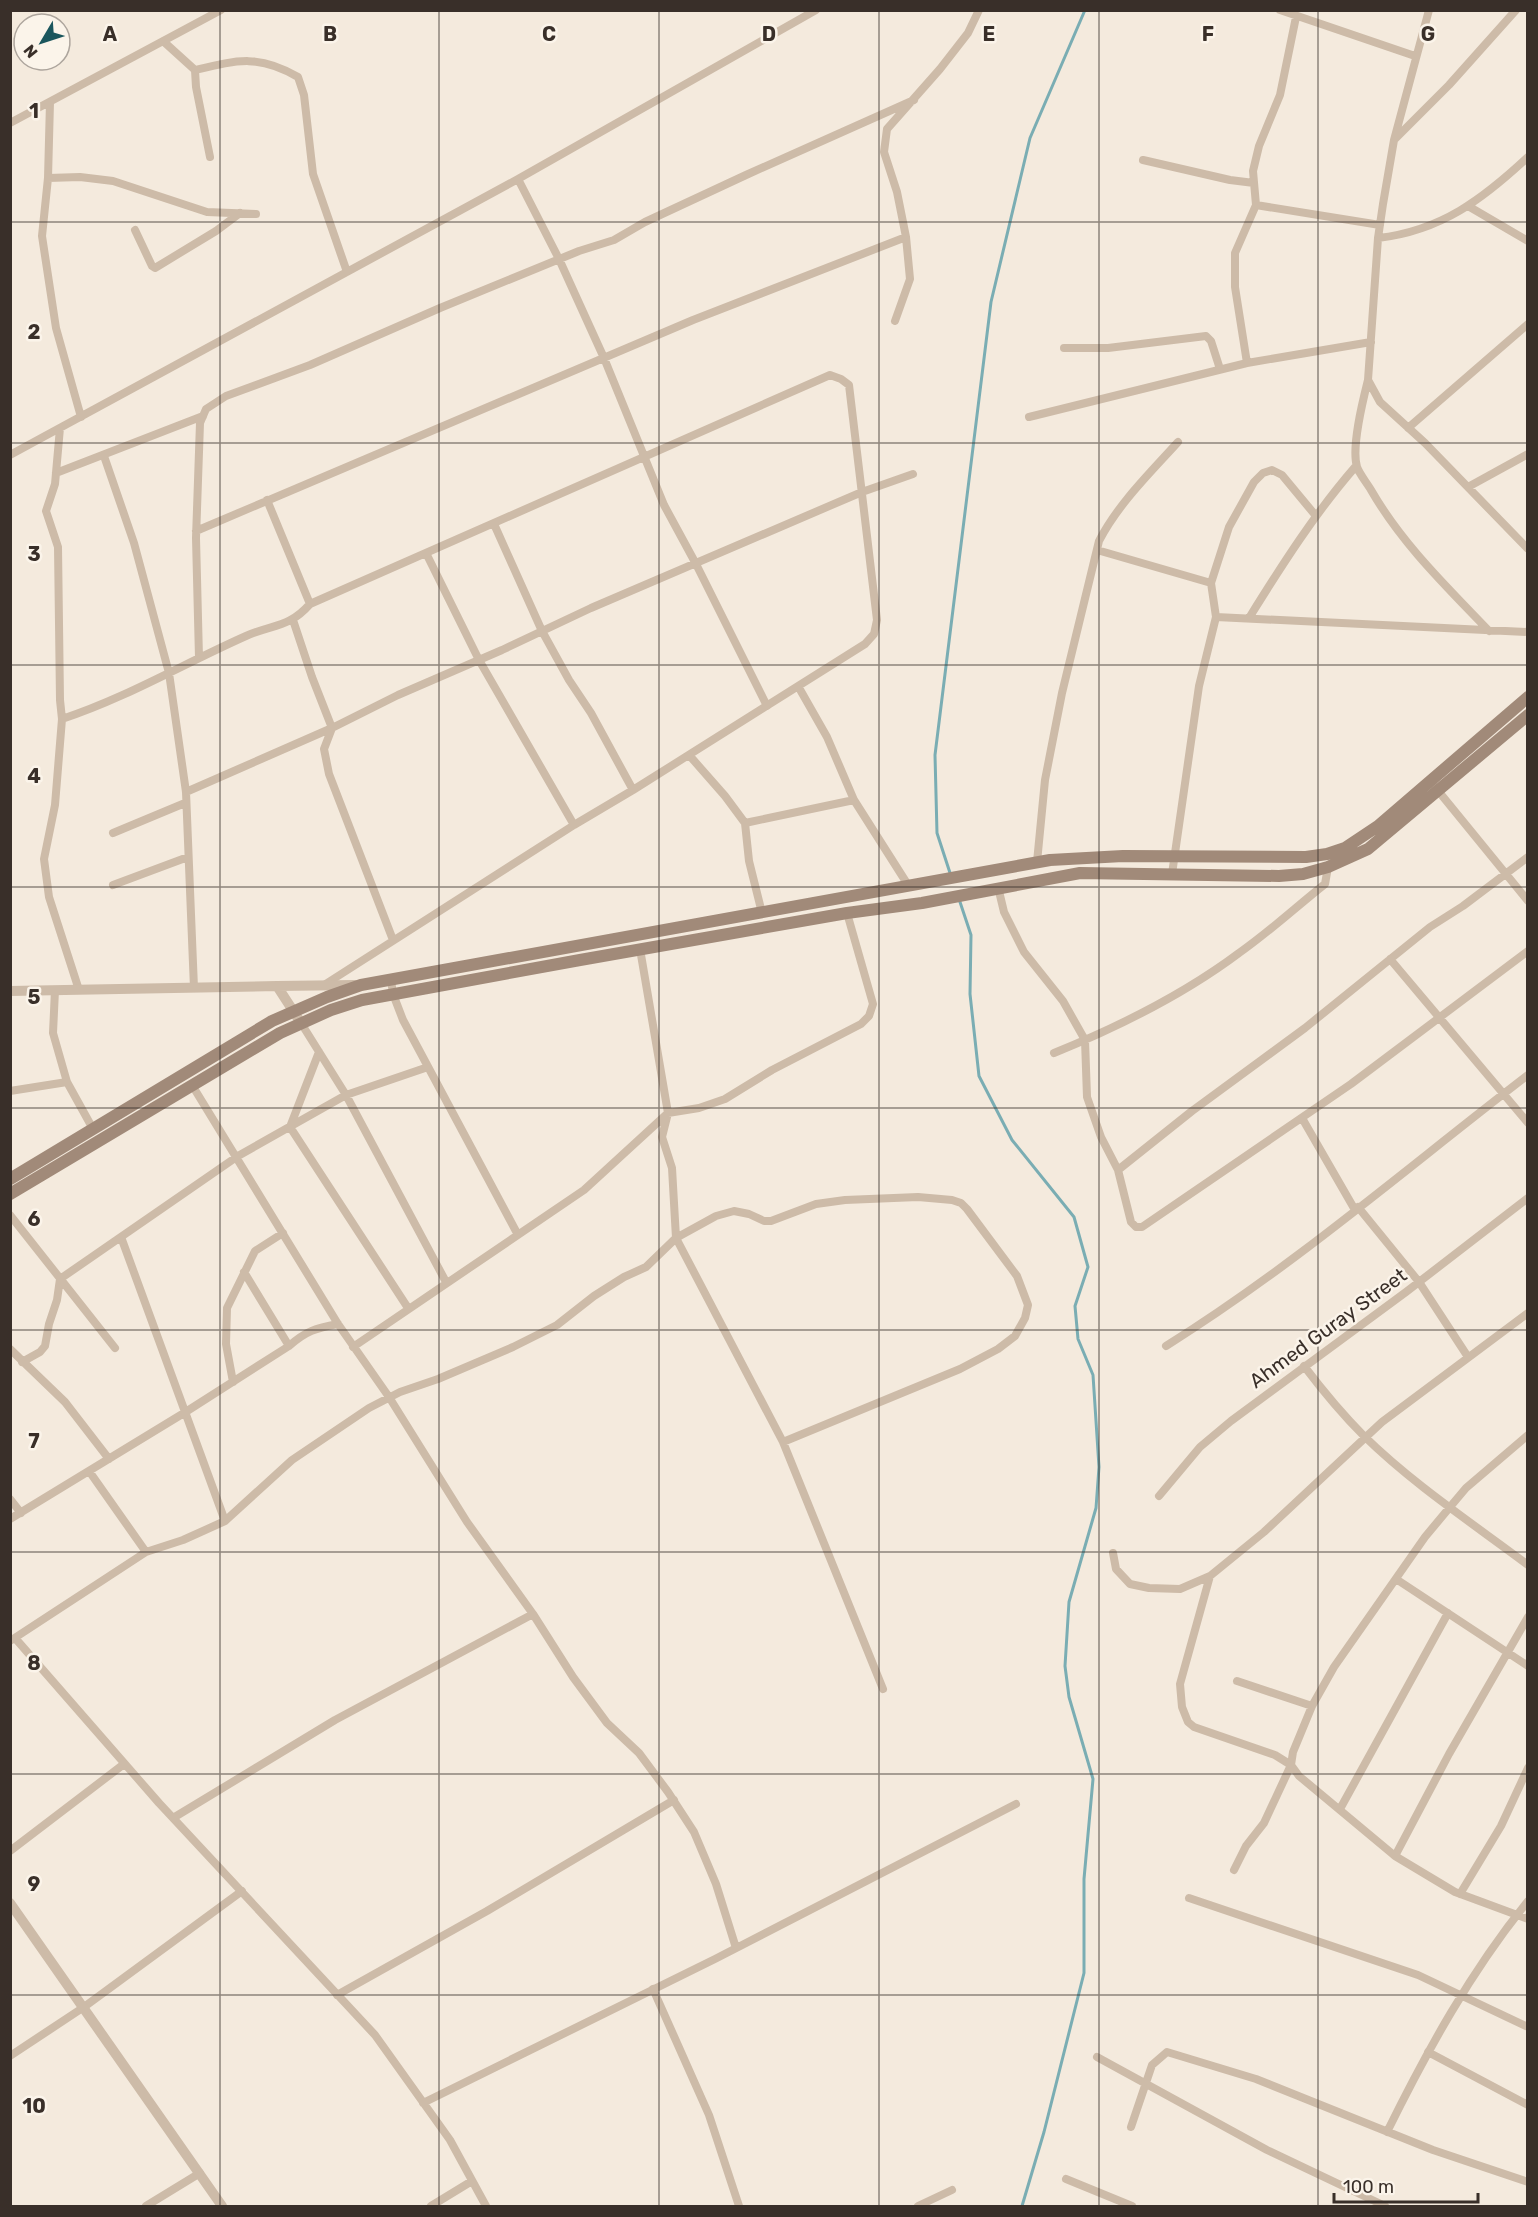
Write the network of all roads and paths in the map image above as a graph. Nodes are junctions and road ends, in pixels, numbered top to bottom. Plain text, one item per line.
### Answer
1 (221, 10) edge
2 (816, 10) edge
3 (979, 10) edge
4 (1280, 10) edge
5 (1428, 10) edge
6 (1516, 10) edge
7 (1296, 17) junction
8 (163, 41) junction
9 (1415, 56) junction
10 (195, 70) junction
11 (914, 100) junction
12 (50, 102) junction
13 (10, 123) edge
14 (1394, 140) junction
15 (210, 157) dead end
16 (1527, 157) edge
17 (1143, 160) dead end
18 (48, 178) junction
19 (518, 178) junction
20 (1254, 183) junction
21 (1256, 205) junction
22 (1468, 206) junction
23 (240, 213) junction
24 (255, 214) dead end
25 (1380, 225) junction
26 (135, 230) dead end
27 (906, 237) junction
28 (1378, 238) junction
29 (1527, 241) edge
30 (559, 259) junction
31 (347, 272) junction
32 (895, 321) dead end
33 (1527, 324) edge
34 (1371, 342) junction
35 (1064, 348) dead end
36 (604, 358) junction
37 (1247, 363) junction
38 (1220, 369) junction
39 (1368, 380) junction
40 (203, 416) junction
41 (81, 417) junction
42 (1029, 417) dead end
43 (60, 428) junction
44 (1408, 428) junction
45 (1178, 442) dead end
46 (1527, 454) edge
47 (10, 455) edge
48 (104, 456) junction
49 (643, 458) junction
50 (1356, 466) junction
51 (56, 473) junction
52 (914, 474) dead end
53 (1468, 487) junction
54 (862, 492) junction
55 (267, 500) junction
56 (1316, 516) junction
57 (494, 524) junction
58 (196, 531) junction
59 (1527, 549) edge
60 (1096, 550) junction
61 (426, 553) junction
62 (696, 564) junction
63 (1211, 583) junction
64 (310, 604) junction
65 (1216, 617) junction
66 (1249, 618) junction
67 (293, 620) junction
68 (542, 631) junction
69 (1489, 631) junction
70 (1527, 632) edge
71 (199, 658) junction
72 (479, 660) junction
73 (169, 673) junction
74 (798, 686) junction
75 (1527, 697) edge
76 (767, 706) junction
77 (1527, 715) edge
78 (62, 719) junction
79 (332, 728) junction
80 (689, 755) junction
81 (1435, 786) junction
82 (633, 790) junction
83 (186, 792) junction
84 (854, 800) junction
85 (185, 803) junction
86 (745, 823) junction
87 (574, 825) junction
88 (113, 833) dead end
89 (188, 857) junction
90 (1173, 857) junction
91 (1527, 857) edge
92 (1037, 862) junction
93 (1328, 867) junction
94 (1172, 874) junction
95 (1506, 874) junction
96 (113, 885) dead end
97 (911, 885) junction
98 (993, 888) junction
99 (1527, 901) edge
100 (762, 913) junction
101 (847, 913) junction
102 (393, 940) junction
103 (640, 949) junction
104 (1527, 951) edge
105 (1390, 959) junction
106 (391, 980) junction
107 (361, 985) junction
108 (277, 986) junction
109 (323, 986) junction
110 (194, 988) junction
111 (55, 990) junction
112 (79, 990) junction
113 (10, 991) edge
114 (393, 994) junction
115 (292, 1011) junction
116 (1439, 1017) junction
117 (301, 1023) junction
118 (1085, 1040) junction
119 (319, 1052) junction
120 (1054, 1053) dead end
121 (428, 1067) junction
122 (1527, 1075) edge
123 (67, 1082) junction
124 (192, 1085) junction
125 (10, 1091) edge
126 (1503, 1094) junction
127 (346, 1095) junction
128 (668, 1113) junction
129 (1302, 1118) junction
130 (1527, 1123) edge
131 (290, 1126) junction
132 (93, 1129) junction
133 (237, 1156) junction
134 (1118, 1170) junction
135 (10, 1179) edge
136 (10, 1194) edge
137 (1527, 1198) edge
138 (1357, 1208) junction
139 (10, 1215) edge
140 (283, 1233) junction
141 (518, 1234) junction
142 (121, 1237) junction
143 (676, 1238) junction
144 (244, 1272) junction
145 (60, 1279) junction
146 (446, 1282) junction
147 (1419, 1282) junction
148 (408, 1308) junction
149 (1527, 1313) edge
150 (338, 1324) junction
151 (289, 1346) junction
152 (1166, 1346) dead end
153 (353, 1347) junction
154 (115, 1348) dead end
155 (10, 1349) edge
156 (1468, 1357) junction
157 (22, 1362) junction
158 (1304, 1366) junction
159 (233, 1382) junction
160 (390, 1397) junction
161 (184, 1413) junction
162 (1527, 1435) edge
163 (1365, 1437) junction
164 (783, 1442) junction
165 (109, 1459) junction
166 (89, 1471) junction
167 (1159, 1496) dead end
168 (10, 1499) edge
169 (1450, 1507) junction
170 (21, 1512) junction
171 (10, 1519) edge
172 (225, 1521) junction
173 (146, 1552) junction
174 (1113, 1553) dead end
175 (1527, 1565) edge
176 (1210, 1576) junction
177 (1396, 1579) junction
178 (1448, 1613) junction
179 (533, 1614) junction
180 (1527, 1617) edge
181 (13, 1640) edge
182 (1508, 1653) junction
183 (1527, 1666) edge
184 (1237, 1681) dead end
185 (883, 1689) dead end
186 (1312, 1706) junction
187 (124, 1764) junction
188 (1292, 1765) junction
189 (1527, 1768) edge
190 (674, 1800) junction
191 (1016, 1804) dead end
192 (1340, 1809) junction
193 (173, 1818) junction
194 (10, 1851) edge
195 (1395, 1856) junction
196 (1233, 1870) dead end
197 (242, 1891) junction
198 (1460, 1894) junction
199 (1189, 1898) dead end
200 (1527, 1901) edge
201 (10, 1903) edge
202 (1516, 1914) junction
203 (1527, 1919) edge
204 (736, 1948) junction
205 (653, 1989) junction
206 (337, 1995) junction
207 (1461, 1996) junction
208 (84, 2007) junction
209 (1527, 2027) edge
210 (1428, 2052) junction
211 (10, 2056) edge
212 (1097, 2057) dead end
213 (1146, 2084) junction
214 (423, 2103) junction
215 (1527, 2104) edge
216 (1131, 2127) dead end
217 (1388, 2132) junction
218 (201, 2174) junction
219 (1066, 2179) dead end
220 (472, 2181) junction
221 (1527, 2182) edge
222 (952, 2190) dead end
223 (146, 2206) edge
224 (222, 2206) edge
225 (431, 2206) edge
226 (486, 2206) edge
227 (739, 2206) edge
228 (918, 2206) edge
229 (1132, 2206) edge
230 (1385, 2206) edge

1 - 8 street
2 - 19 street
3 - 11 street
4 - 7 street
5 - 9 street
6 - 14 street
7 - 9 street
7 - 20 street
8 - 10 street
8 - 12 street
9 - 14 street
10 - 15 street
10 - 31 street
11 - 27 street
11 - 30 street
12 - 13 street
12 - 18 street
14 - 25 street
16 - 22 street
17 - 20 street
18 - 23 street
18 - 41 street
19 - 30 street
19 - 31 street
20 - 21 street
21 - 25 street
21 - 37 street
22 - 28 street
22 - 29 street
23 - 24 street
23 - 26 street
25 - 28 street
27 - 32 street
27 - 36 street
28 - 34 street
30 - 36 street
30 - 40 street
31 - 41 street
33 - 44 street
34 - 37 street
34 - 39 street
35 - 38 street
36 - 49 street
36 - 55 street
37 - 38 street
38 - 42 street
39 - 44 street
39 - 50 street
40 - 48 street
40 - 58 street
41 - 43 street
43 - 47 street
43 - 51 street
44 - 53 street
45 - 60 street
46 - 53 street
48 - 51 street
48 - 73 street
49 - 54 street
49 - 57 street
49 - 62 street
50 - 56 street
50 - 69 street
51 - 78 street
52 - 54 street
53 - 59 street
54 - 62 street
54 - 74 street
55 - 58 street
55 - 64 street
56 - 63 street
56 - 66 street
57 - 61 street
57 - 68 street
58 - 71 street
60 - 63 street
60 - 92 street
61 - 64 street
61 - 72 street
62 - 68 street
62 - 76 street
63 - 65 street
64 - 67 street
65 - 66 street
65 - 90 street
66 - 69 street
67 - 71 street
67 - 79 street
68 - 72 street
68 - 82 street
69 - 70 street
71 - 73 street
72 - 79 street
72 - 87 street
73 - 78 street
73 - 83 street
74 - 76 street
74 - 84 street
75 - 81 main road
76 - 80 street
77 - 81 main road
78 - 112 street
79 - 83 street
79 - 102 street
80 - 82 street
80 - 86 street
81 - 90 main road
81 - 93 main road
81 - 95 street
82 - 87 street
83 - 85 street
84 - 86 street
84 - 97 street
85 - 88 street
85 - 89 street
86 - 100 street
87 - 102 street
89 - 96 street
89 - 110 street
90 - 92 main road
90 - 94 street
91 - 95 street
92 - 97 main road
93 - 94 main road
93 - 118 street
94 - 98 main road
95 - 99 street
95 - 105 street
97 - 100 main road
98 - 101 main road
98 - 118 street
100 - 106 main road
101 - 103 main road
101 - 128 street
102 - 109 street
103 - 114 main road
103 - 128 street
104 - 116 street
105 - 116 street
105 - 134 street
106 - 107 main road
106 - 114 street
107 - 109 street
107 - 115 main road
108 - 109 street
108 - 110 street
108 - 115 street
110 - 112 street
111 - 112 street
111 - 113 street
111 - 123 street
114 - 117 main road
114 - 121 street
115 - 117 street
115 - 132 main road
116 - 126 street
116 - 129 street
117 - 119 street
117 - 124 main road
118 - 120 street
118 - 134 street
119 - 127 street
119 - 131 street
121 - 127 street
121 - 141 street
122 - 126 street
123 - 125 street
123 - 132 street
124 - 133 street
124 - 136 main road
126 - 130 street
126 - 138 street
127 - 131 street
127 - 146 street
128 - 141 street
128 - 143 street
129 - 134 street
129 - 138 street
131 - 133 street
131 - 148 street
132 - 135 main road
133 - 140 street
133 - 142 street
137 - 147 street, Ahmed Guray Street
138 - 147 street
138 - 152 street
139 - 145 street
140 - 144 street
140 - 150 street
141 - 146 street
142 - 145 street
142 - 161 street
143 - 160 street
143 - 164 street
143 - 164 street
144 - 151 street
144 - 159 street
145 - 154 street
145 - 157 street
146 - 148 street
147 - 156 street
147 - 158 street, Ahmed Guray Street
148 - 153 street
149 - 156 street
150 - 151 street
150 - 153 street
151 - 159 street
153 - 160 street
155 - 157 street
156 - 163 street
157 - 165 street
158 - 163 street
158 - 167 street, Ahmed Guray Street
159 - 161 street
160 - 172 street
160 - 179 street
161 - 165 street
161 - 172 street
162 - 169 street
163 - 169 street
163 - 176 street
164 - 185 street
165 - 166 street
166 - 170 street
166 - 173 street
168 - 170 street
169 - 175 street
169 - 177 street
170 - 171 street
172 - 173 street
173 - 181 street
174 - 176 street
176 - 188 street
177 - 178 street
177 - 186 street
178 - 182 street
178 - 192 street
179 - 190 street
179 - 193 street
180 - 182 street
181 - 187 street
182 - 183 street
182 - 195 street
184 - 186 street
186 - 188 street
187 - 193 street
187 - 194 street
188 - 192 street
188 - 196 street
189 - 198 street
190 - 204 street
190 - 206 street
191 - 204 street
192 - 195 street
193 - 197 street
195 - 198 street
197 - 206 street
197 - 208 street
198 - 202 street
199 - 207 street
200 - 202 street
201 - 208 street
202 - 203 street
202 - 207 street
204 - 205 street
205 - 214 street
205 - 227 street
206 - 214 street
207 - 209 street
207 - 210 street
208 - 211 street
208 - 218 street
210 - 215 street
210 - 217 street
212 - 213 street
213 - 216 street
213 - 217 street
213 - 230 street
214 - 220 street
217 - 221 street
218 - 223 street
218 - 224 street
219 - 229 street
220 - 225 street
220 - 226 street
222 - 228 street

